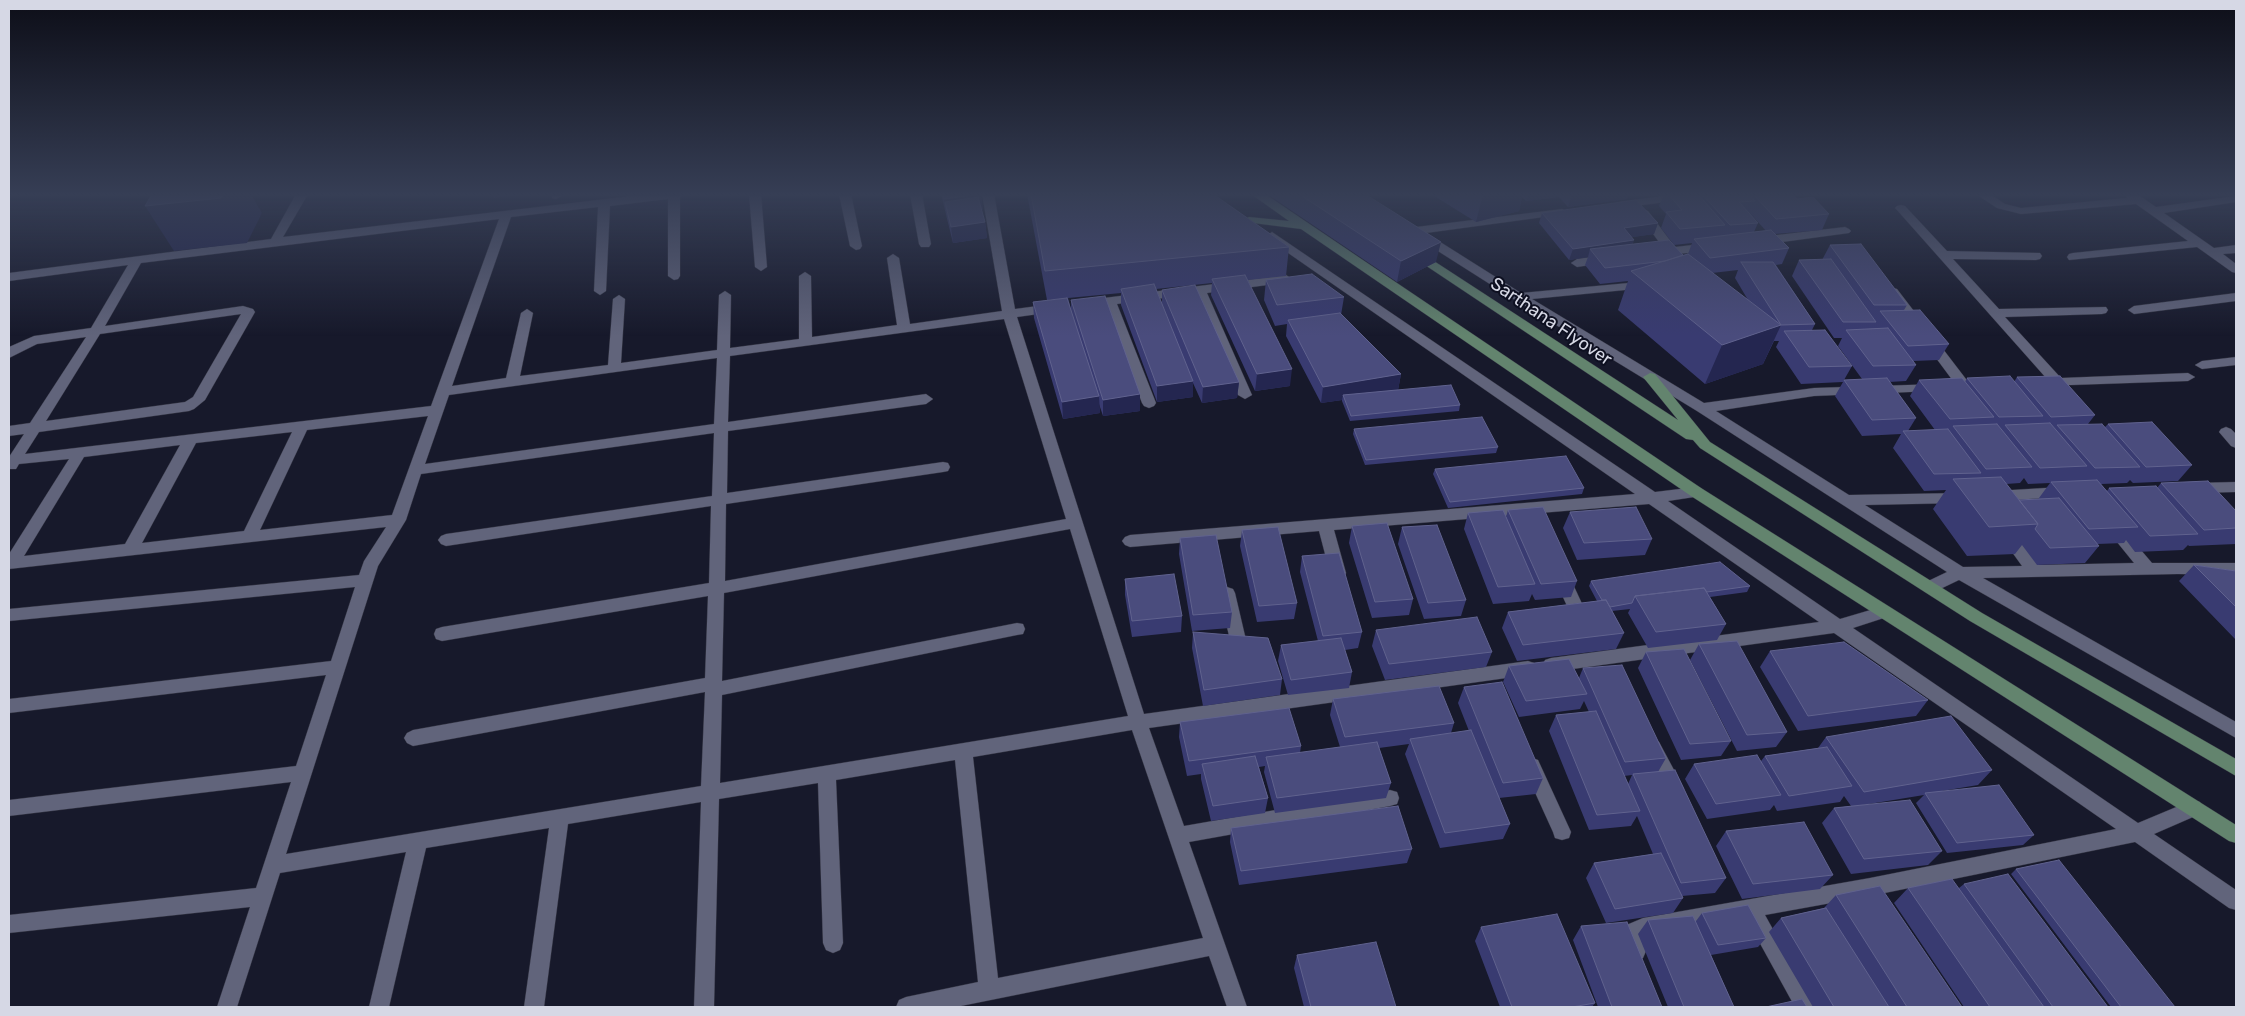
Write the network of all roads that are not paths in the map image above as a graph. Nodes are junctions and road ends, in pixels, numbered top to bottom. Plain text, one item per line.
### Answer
1 (280, 241) edge
2 (497, 241) edge
3 (602, 241) edge
4 (674, 241) edge
5 (759, 241) edge
6 (855, 241) edge
7 (996, 241) edge
8 (1281, 241) edge
9 (1327, 241) edge
10 (1433, 241) edge
11 (1665, 241) edge
12 (1754, 241) edge
13 (1932, 241) edge
14 (275, 242) joint
15 (1749, 242) edge
16 (2201, 243) joint
17 (856, 246) dead end
18 (1720, 246) edge
19 (1409, 249) edge
20 (2236, 249) edge
21 (1672, 251) junction
22 (2212, 252) junction
23 (1644, 255) edge
24 (1944, 255) junction
25 (2036, 256) dead end
26 (2073, 257) dead end
27 (894, 258) dead end
28 (1615, 258) edge
29 (137, 260) junction
30 (1577, 263) dead end
31 (761, 267) dead end
32 (2236, 269) edge
33 (1326, 273) junction
34 (674, 276) dead end
35 (805, 276) dead end
36 (9, 277) edge
37 (1660, 282) edge
38 (1887, 285) edge
39 (600, 291) dead end
40 (1200, 291) junction
41 (725, 295) dead end
42 (1519, 297) junction
43 (2236, 297) edge
44 (619, 299) dead end
45 (1110, 301) junction
46 (2102, 310) dead end
47 (2134, 310) dead end
48 (527, 313) dead end
49 (1009, 313) junction
50 (1995, 313) junction
51 (904, 327) junction
52 (96, 331) junction
53 (806, 341) junction
54 (723, 352) junction
55 (9, 354) edge
56 (2236, 361) edge
57 (2202, 365) dead end
58 (614, 368) junction
59 (1842, 374) edge
60 (1650, 377) junction
61 (2188, 377) dead end
62 (512, 382) junction
63 (2058, 382) junction
64 (2030, 383) edge
65 (1853, 390) junction
66 (445, 391) junction
67 (1245, 394) dead end
68 (926, 399) dead end
69 (1149, 403) dead end
70 (1702, 408) junction
71 (438, 410) junction
72 (302, 426) junction
73 (34, 428) junction
74 (721, 428) junction
75 (9, 431) edge
76 (2226, 432) dead end
77 (190, 440) junction
78 (2236, 443) edge
79 (1705, 445) junction
80 (80, 452) junction
81 (11, 464) edge
82 (943, 467) dead end
83 (417, 470) junction
84 (2236, 487) edge
85 (1696, 492) junction
86 (2073, 492) edge
87 (1651, 498) junction
88 (1970, 498) edge
89 (719, 500) junction
90 (1845, 500) junction
91 (2201, 501) edge
92 (1529, 508) junction
93 (2100, 512) edge
94 (1429, 516) junction
95 (398, 520) junction
96 (1076, 523) junction
97 (1538, 524) edge
98 (1325, 525) junction
99 (1213, 534) junction
100 (1436, 534) edge
101 (249, 536) junction
102 (446, 540) dead end
103 (1130, 541) dead end
104 (130, 550) junction
105 (1218, 553) edge
106 (10, 563) edge
107 (1556, 564) edge
108 (2148, 569) junction
109 (2236, 570) edge
110 (2035, 572) junction
111 (1960, 573) junction
112 (365, 580) junction
113 (1224, 582) edge
114 (1930, 587) junction
115 (717, 588) junction
116 (1343, 588) edge
117 (1576, 608) edge
118 (1884, 612) junction
119 (9, 615) edge
120 (1837, 626) junction
121 (1017, 629) dead end
122 (442, 634) dead end
123 (1238, 640) edge
124 (1605, 658) junction
125 (337, 668) junction
126 (1490, 674) junction
127 (1614, 675) edge
128 (714, 687) junction
129 (1498, 691) edge
130 (9, 706) edge
131 (1138, 722) junction
132 (2236, 731) edge
133 (1646, 735) edge
134 (413, 738) dead end
135 (963, 751) junction
136 (1526, 753) edge
137 (2236, 768) edge
138 (303, 773) junction
139 (827, 774) junction
140 (711, 793) junction
141 (1390, 798) edge
142 (1683, 804) edge
143 (9, 808) edge
144 (2193, 808) junction
145 (560, 818) junction
146 (1562, 832) dead end
147 (2136, 833) junction
148 (2236, 835) edge
149 (1178, 836) junction
150 (418, 841) junction
151 (273, 865) junction
152 (263, 896) junction
153 (2236, 901) edge
154 (1751, 908) junction
155 (9, 924) edge
156 (834, 943) dead end
157 (1216, 945) junction
158 (1646, 972) edge
159 (989, 991) junction
160 (227, 1007) edge
161 (379, 1007) edge
162 (534, 1007) edge
163 (704, 1007) edge
164 (906, 1007) edge
165 (1237, 1007) edge
166 (1806, 1007) edge

1 - 14 street
2 - 66 street
3 - 39 street
4 - 34 street
5 - 31 street
6 - 17 street
7 - 49 street
8 - 33 street
9 - 85 main road
10 - 42 street
11 - 21 street
12 - 15 street
13 - 24 street
14 - 29 street
16 - 22 street
16 - 26 street
18 - 21 street
19 - 79 main road, Sarthana Flyover
20 - 22 street
21 - 23 street
22 - 32 street
24 - 25 street
24 - 50 street
27 - 51 street
28 - 30 street
29 - 36 street
29 - 52 street
33 - 40 street
33 - 87 street
35 - 53 street
37 - 42 street
38 - 65 street
40 - 45 street
40 - 67 street
41 - 54 street
42 - 60 street
43 - 47 street
44 - 58 street
45 - 49 street
45 - 69 street
46 - 50 street
48 - 62 street
49 - 51 street
49 - 96 street
50 - 63 street
51 - 53 street
52 - 55 street
52 - 73 street
52 - 73 street
53 - 54 street
54 - 58 street
54 - 74 street
56 - 57 street
58 - 62 street
59 - 65 street
60 - 70 street
60 - 79 main road
61 - 63 street
62 - 66 street
63 - 64 street
65 - 70 street
66 - 71 street
68 - 74 street
70 - 90 street
71 - 72 street
71 - 83 street
72 - 77 street
72 - 101 street
73 - 75 street
73 - 81 street
74 - 83 street
74 - 89 street
76 - 78 street
77 - 80 street
77 - 104 street
79 - 114 main road, Sarthana Flyover
80 - 81 street
80 - 106 street
82 - 89 street
83 - 95 street
84 - 91 street
85 - 87 street
85 - 118 main road
86 - 110 street
87 - 92 street
87 - 120 street
88 - 90 street
89 - 102 street
89 - 115 street
90 - 111 street
92 - 94 street
92 - 97 street
93 - 108 street
94 - 98 street
94 - 100 street
95 - 101 street
95 - 112 street
96 - 115 street
96 - 131 street
98 - 99 street
98 - 116 street
99 - 103 street
99 - 105 street
101 - 104 street
104 - 106 street
107 - 117 street
108 - 109 street
108 - 110 street
110 - 111 street
111 - 114 street
111 - 132 street
112 - 119 street
112 - 125 street
113 - 123 street
114 - 137 main road, Sarthana Flyover
115 - 122 street
115 - 128 street
118 - 120 street
118 - 144 main road
120 - 124 street
120 - 147 street
121 - 128 street
124 - 126 street
124 - 127 street
125 - 130 street
125 - 138 street
126 - 129 street
126 - 131 street
128 - 134 street
128 - 140 street
131 - 135 street
131 - 149 street
133 - 142 street
135 - 139 street
135 - 159 street
136 - 146 street
138 - 143 street
138 - 151 street
139 - 140 street
139 - 156 street
140 - 145 street
140 - 163 street
141 - 149 street
144 - 147 street
144 - 148 main road
145 - 150 street
145 - 162 street
147 - 153 street
147 - 154 street
149 - 157 street
150 - 151 street
150 - 161 street
151 - 152 street
152 - 155 street
152 - 160 street
154 - 158 street
154 - 166 street
157 - 159 street
157 - 165 street
159 - 164 street

